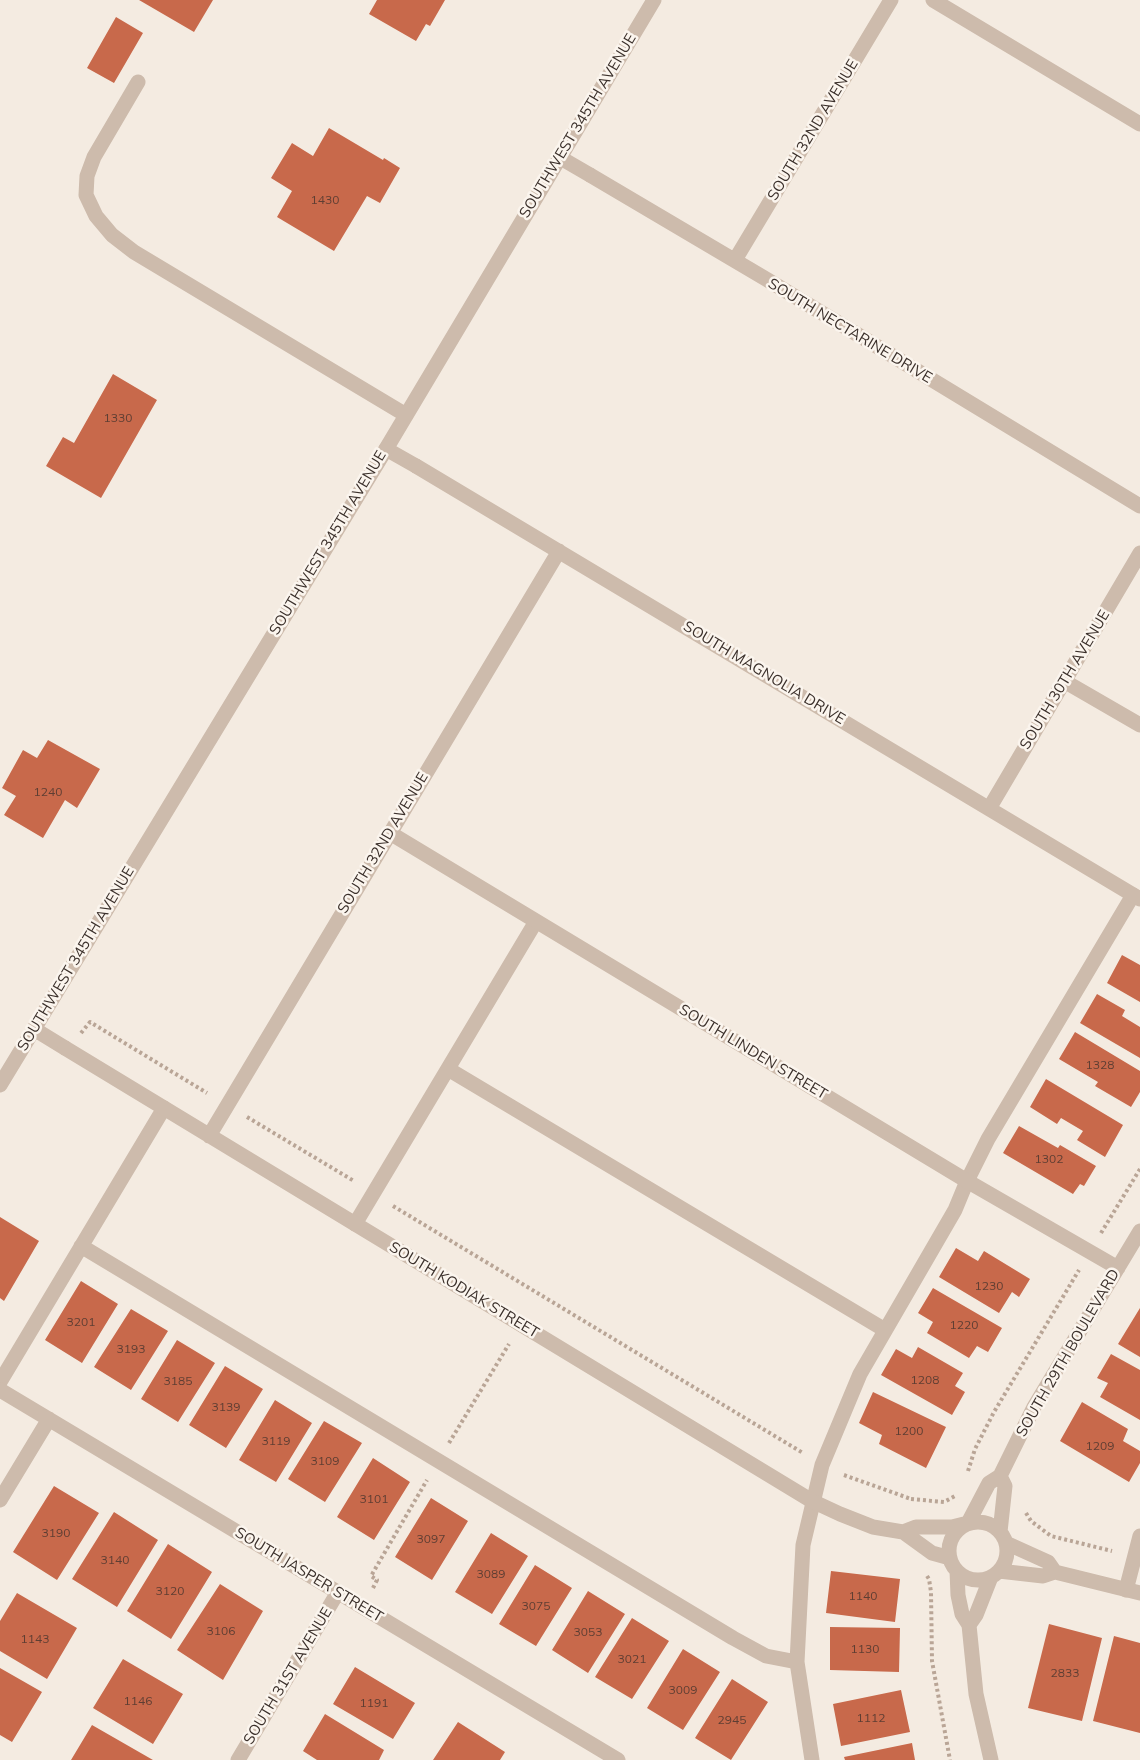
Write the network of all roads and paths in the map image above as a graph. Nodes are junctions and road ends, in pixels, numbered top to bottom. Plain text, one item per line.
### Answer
1 (654, 0) edge
2 (891, 0) edge
3 (933, 0) edge
4 (138, 82) dead end
5 (1140, 124) edge
6 (559, 157) junction
7 (735, 260) junction
8 (406, 415) junction
9 (386, 449) junction
10 (1140, 506) edge
11 (559, 551) junction
12 (1140, 553) edge
13 (1064, 681) junction
14 (1140, 725) edge
15 (990, 807) junction
16 (390, 833) junction
17 (1137, 897) edge
18 (535, 922) junction
19 (34, 1029) junction
20 (77, 1038) dead end
21 (448, 1069) junction
22 (0, 1085) edge
23 (211, 1095) dead end
24 (164, 1108) junction
25 (242, 1114) dead end
26 (209, 1136) junction
27 (1140, 1170) edge
28 (967, 1181) junction
29 (373, 1193) junction
30 (355, 1224) junction
31 (1140, 1231) edge
32 (1098, 1237) dead end
33 (81, 1246) junction
34 (1118, 1268) junction
35 (1079, 1270) dead end
36 (885, 1330) junction
37 (511, 1340) dead end
38 (0, 1382) edge
39 (0, 1390) edge
40 (49, 1419) junction
41 (438, 1460) junction
42 (822, 1465) junction
43 (966, 1476) dead end
44 (1000, 1476) junction
45 (959, 1491) dead end
46 (911, 1499) junction
47 (0, 1500) edge
48 (812, 1501) junction
49 (1025, 1505) dead end
50 (909, 1507) dead end
51 (967, 1523) junction
52 (903, 1532) junction
53 (1140, 1536) edge
54 (1003, 1537) junction
55 (1134, 1557) junction
56 (953, 1565) junction
57 (922, 1570) dead end
58 (1055, 1572) junction
59 (995, 1574) junction
60 (338, 1592) junction
61 (1133, 1592) edge
62 (362, 1606) junction
63 (969, 1625) junction
64 (797, 1662) junction
65 (238, 1760) edge
66 (618, 1760) edge
67 (812, 1760) edge
68 (950, 1760) edge
69 (991, 1760) edge

1 - 6 street, SOUTHWEST 345TH AVENUE
2 - 7 street, SOUTH 32ND AVENUE
3 - 5 street
4 - 8 street
6 - 7 street, SOUTH NECTARINE DRIVE
6 - 8 street, SOUTHWEST 345TH AVENUE
7 - 10 street, SOUTH NECTARINE DRIVE
8 - 9 street, SOUTHWEST 345TH AVENUE
9 - 11 street, SOUTH MAGNOLIA DRIVE
9 - 19 street, SOUTHWEST 345TH AVENUE
11 - 15 street, SOUTH MAGNOLIA DRIVE
11 - 16 street, SOUTH 32ND AVENUE
12 - 13 street, SOUTH 30TH AVENUE
13 - 14 street
13 - 15 street, SOUTH 30TH AVENUE
15 - 17 street, SOUTH MAGNOLIA DRIVE
16 - 18 street, SOUTH LINDEN STREET
16 - 26 street, SOUTH 32ND AVENUE
17 - 28 street
18 - 21 street
18 - 28 street, SOUTH LINDEN STREET
19 - 22 street, SOUTHWEST 345TH AVENUE
19 - 24 street, SOUTH KODIAK STREET
20 - 23 path
21 - 29 street
21 - 36 street
24 - 26 street, SOUTH KODIAK STREET
24 - 33 street
25 - 29 path
26 - 30 street, SOUTH KODIAK STREET
27 - 32 path
28 - 34 street, SOUTH LINDEN STREET
28 - 36 street
29 - 30 street
29 - 42 path
30 - 48 street, SOUTH KODIAK STREET
31 - 34 street, SOUTH 29TH BOULEVARD
33 - 38 street
33 - 41 street
34 - 44 street, SOUTH 29TH BOULEVARD
35 - 43 path
36 - 42 street
37 - 41 path
39 - 40 street, SOUTH JASPER STREET
40 - 47 street
40 - 60 street, SOUTH JASPER STREET
41 - 62 path
41 - 64 street
42 - 46 path
42 - 48 street
44 - 51 street, SOUTH 29TH BOULEVARD
44 - 54 street
45 - 46 path
46 - 50 path
48 - 52 street, SOUTH KODIAK STREET
48 - 64 street
49 - 55 path
51 - 52 street, SOUTH KODIAK STREET
51 - 54 street
51 - 56 street
52 - 56 street, SOUTH KODIAK STREET
53 - 55 street
54 - 58 street
54 - 59 street
55 - 61 street
56 - 59 street
56 - 63 street
57 - 68 path
58 - 59 street
58 - 61 street
59 - 63 street
60 - 62 street, SOUTH JASPER STREET
60 - 65 street, SOUTH 31ST AVENUE
62 - 66 street, SOUTH JASPER STREET
63 - 69 street
64 - 67 street

